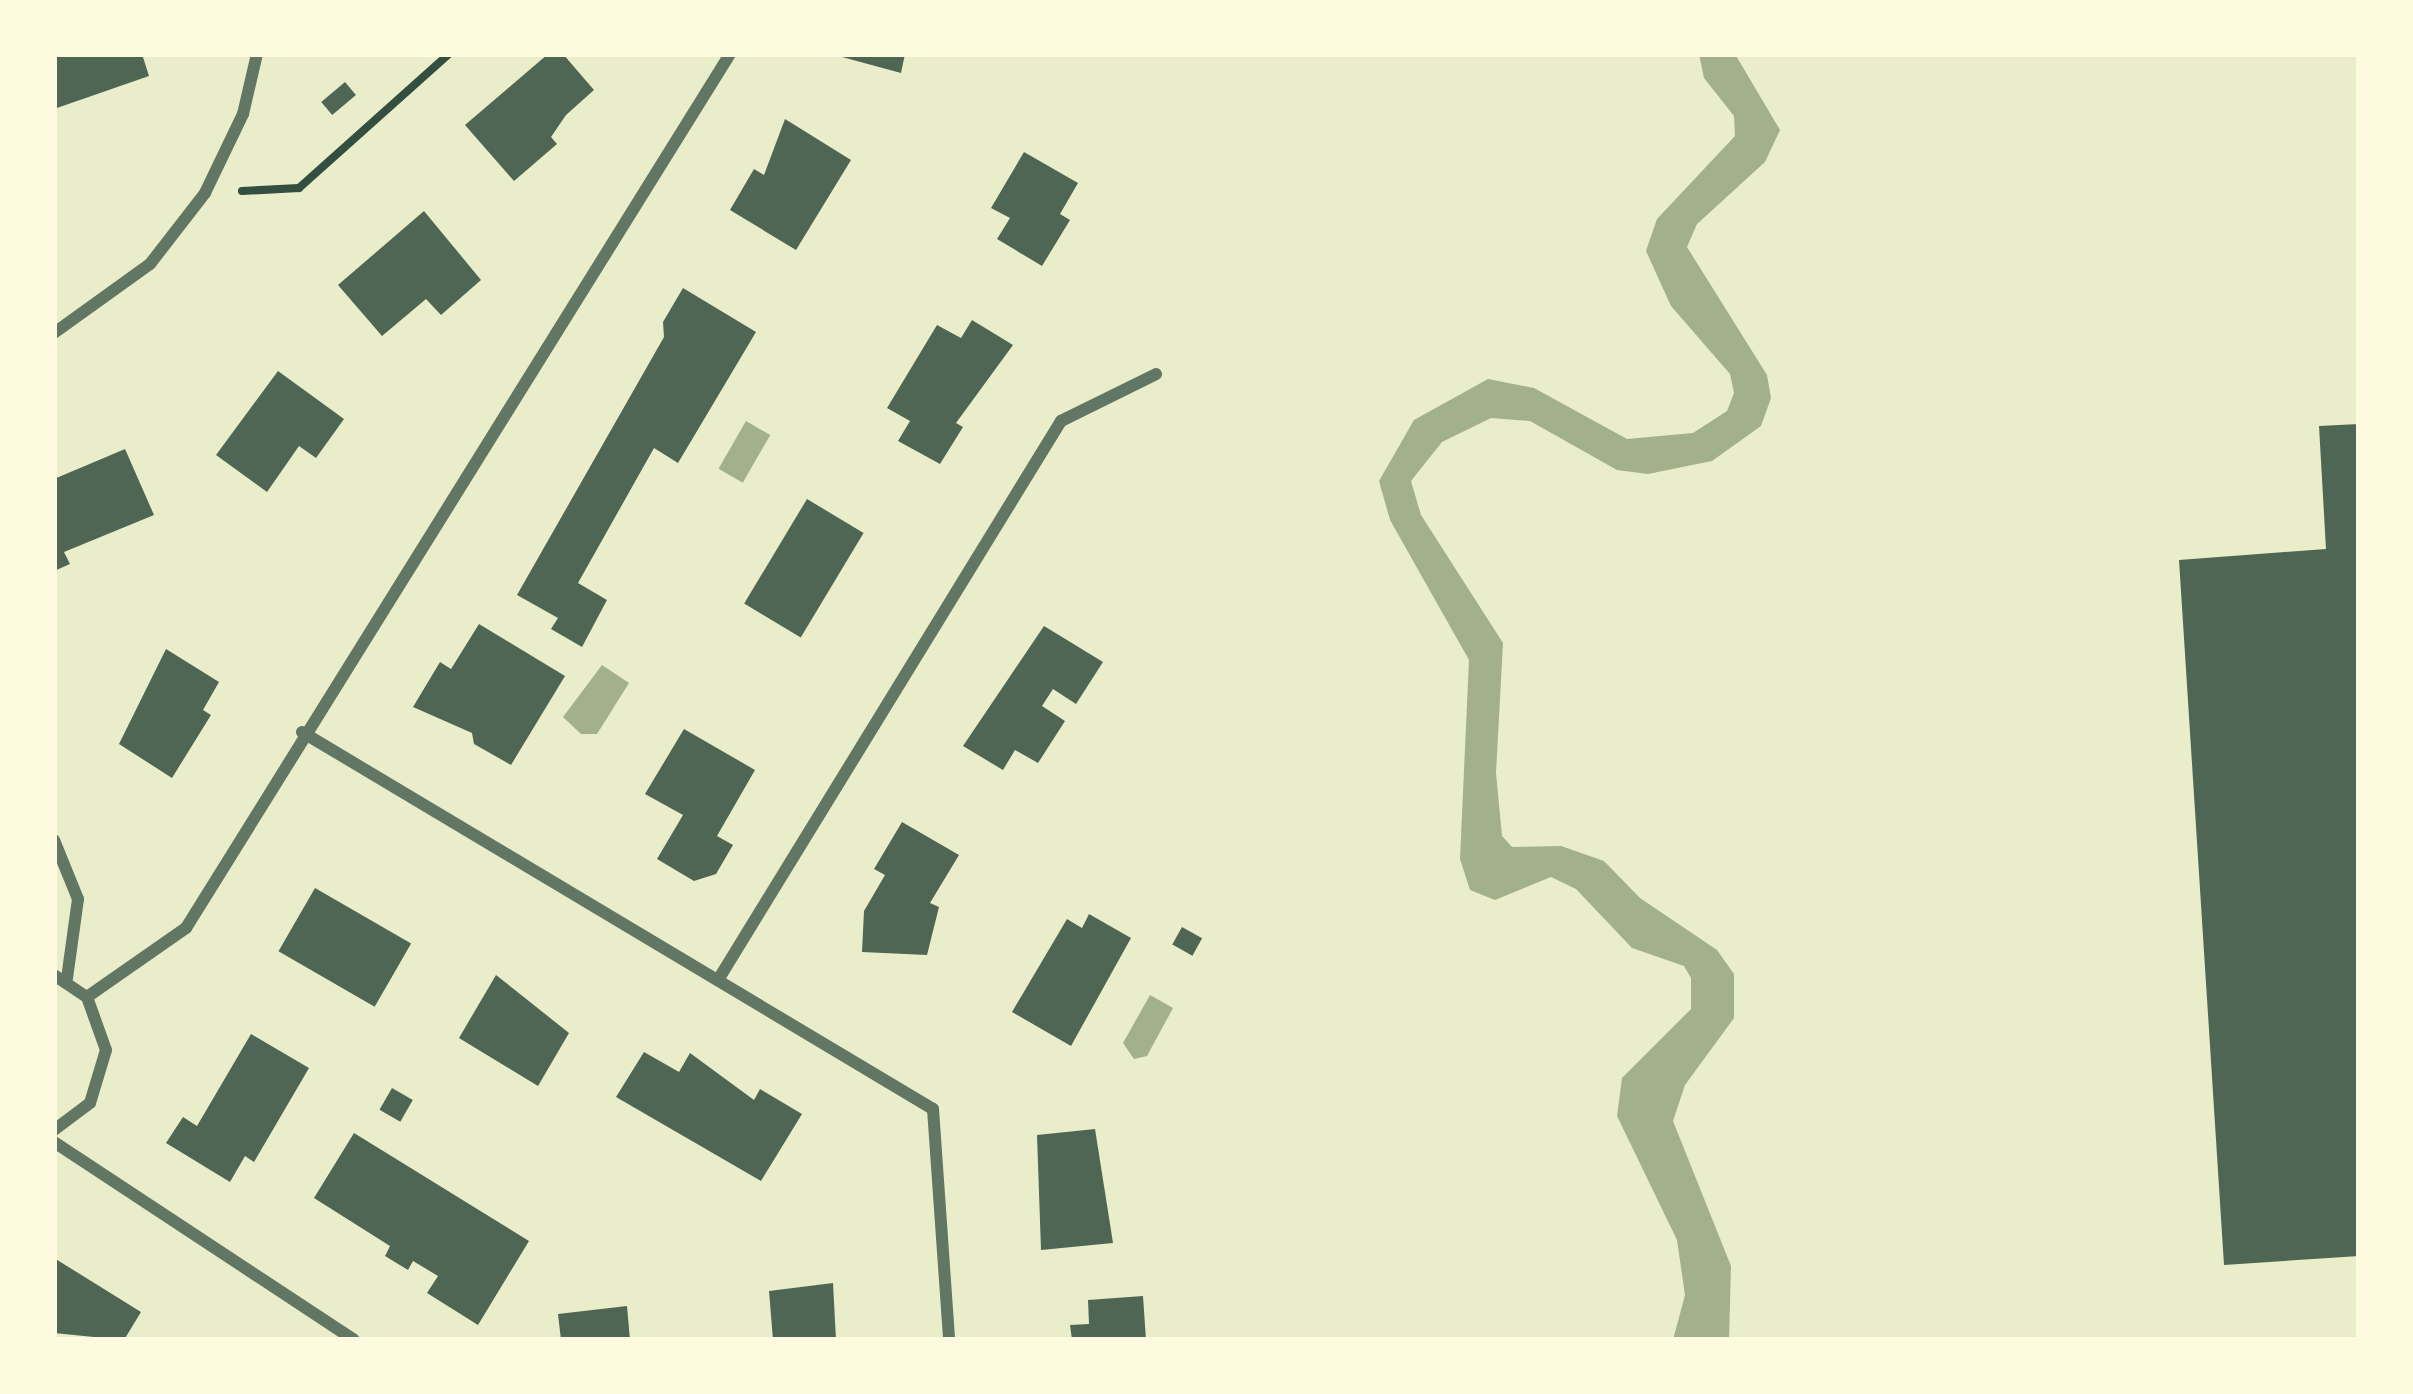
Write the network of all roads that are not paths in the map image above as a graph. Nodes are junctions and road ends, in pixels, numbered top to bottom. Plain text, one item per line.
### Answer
1 (257, 54) edge
2 (730, 54) edge
3 (54, 333) edge
4 (1156, 374) dead end
5 (302, 732) junction
6 (54, 840) edge
7 (60, 976) edge
8 (718, 980) junction
9 (87, 997) junction
10 (54, 1130) edge
11 (54, 1142) edge
12 (354, 1340) edge
13 (949, 1340) edge

1 - 3 street
2 - 5 street
4 - 8 street
5 - 8 street
5 - 9 street
6 - 7 street
7 - 9 street
8 - 13 street
9 - 10 street
11 - 12 street

